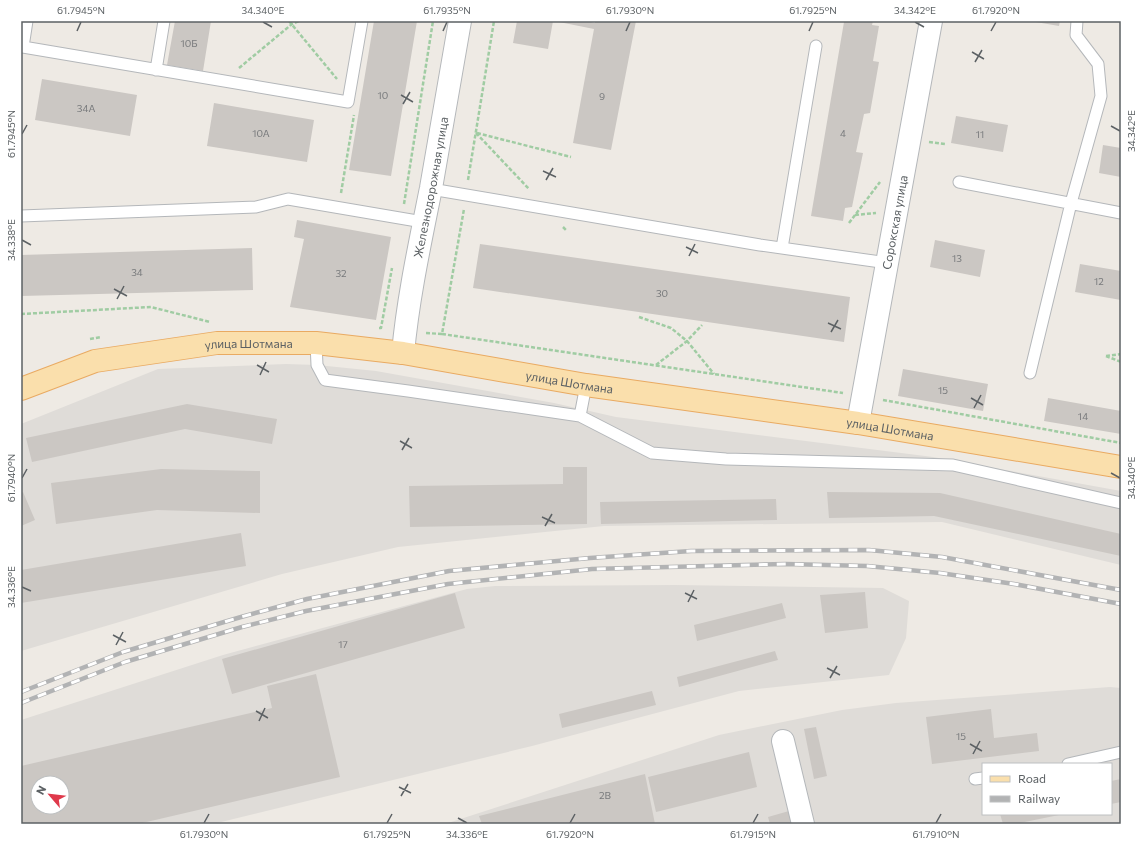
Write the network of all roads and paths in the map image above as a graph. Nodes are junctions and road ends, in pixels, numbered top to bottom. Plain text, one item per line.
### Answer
1 (28, 21) edge
2 (164, 21) edge
3 (289, 21) edge
4 (299, 21) edge
5 (362, 21) edge
6 (433, 21) edge
7 (460, 21) edge
8 (931, 21) edge
9 (1077, 21) edge
10 (292, 24) junction
11 (816, 46) dead end
12 (156, 70) junction
13 (223, 81) junction
14 (349, 95) junction
15 (571, 157) dead end
16 (958, 182) dead end
17 (431, 189) junction
18 (1071, 203) junction
19 (338, 208) junction
20 (547, 209) junction
21 (1121, 214) edge
22 (21, 216) edge
23 (402, 219) junction
24 (423, 222) junction
25 (567, 231) dead end
26 (782, 248) junction
27 (888, 263) junction
28 (393, 266) dead end
29 (22, 314) edge
30 (639, 317) dead end
31 (205, 324) dead end
32 (702, 325) dead end
33 (373, 328) dead end
34 (442, 334) dead end
35 (107, 336) dead end
36 (85, 341) dead end
37 (687, 341) junction
38 (316, 343) junction
39 (403, 353) junction
40 (1121, 354) edge
41 (1121, 362) edge
42 (655, 366) junction
43 (1030, 373) dead end
44 (714, 374) junction
45 (586, 385) junction
46 (21, 389) edge
47 (862, 396) junction
48 (580, 416) junction
49 (858, 423) junction
50 (1121, 443) edge
51 (1121, 468) edge
52 (1121, 503) edge
53 (783, 741) dead end
54 (1121, 752) edge
55 (1072, 763) edge
56 (803, 824) edge

1 - 12 lane
2 - 12 lane
3 - 10 path
4 - 10 path
5 - 14 lane
6 - 23 path
7 - 17 street, Железнодорожная улица
8 - 27 street, Сорокская улица
9 - 18 lane
10 - 13 path
10 - 14 path
11 - 26 lane
12 - 13 lane
13 - 14 lane
14 - 19 path
15 - 20 path
16 - 18 lane
17 - 20 lane
17 - 24 street, Железнодорожная улица
18 - 21 lane
18 - 43 lane
19 - 22 lane
19 - 23 lane
20 - 25 path
20 - 26 lane
23 - 24 lane
24 - 39 street, Железнодорожная улица
26 - 27 lane
27 - 47 street, Сорокская улица
28 - 33 path
29 - 31 path
30 - 37 path
32 - 37 path
34 - 42 path
35 - 36 path
37 - 42 path
37 - 44 path
38 - 39 main road, улица Шотмана
38 - 46 main road, улица Шотмана
38 - 48 lane
39 - 45 main road, улица Шотмана
40 - 41 path
42 - 44 path
44 - 47 path
45 - 48 lane
45 - 49 main road, улица Шотмана
47 - 49 street, Сорокская улица
47 - 50 path
48 - 52 lane
49 - 51 main road, улица Шотмана
53 - 56 street
54 - 55 lane

